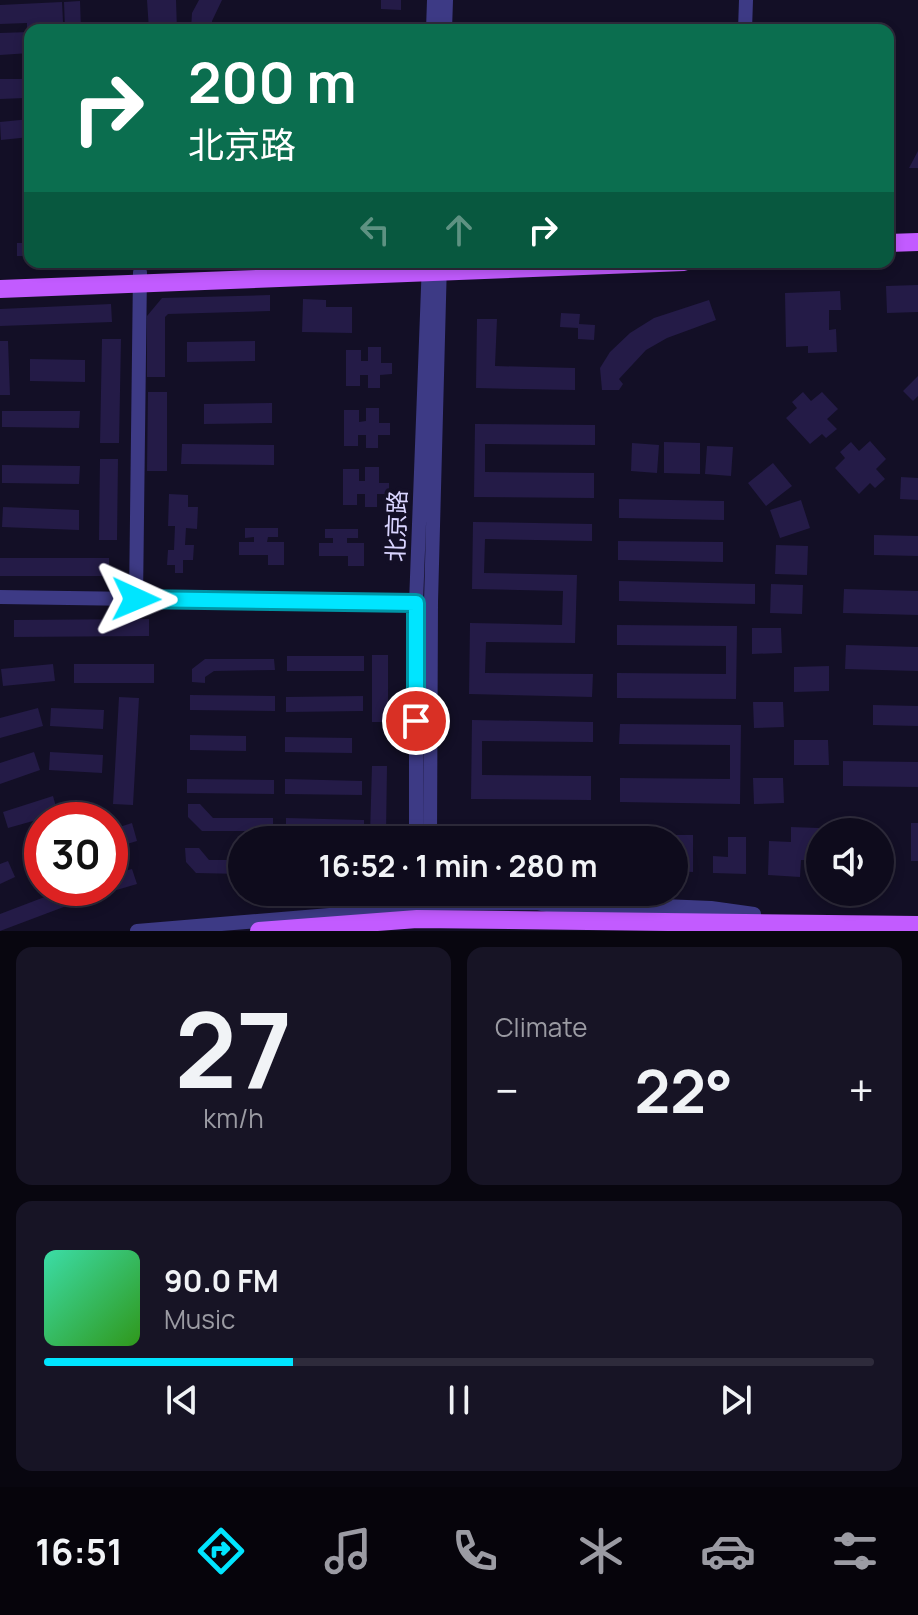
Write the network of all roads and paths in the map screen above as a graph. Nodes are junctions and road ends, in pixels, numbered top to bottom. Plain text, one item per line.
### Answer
1 (434, 0) edge
2 (446, 0) edge
3 (746, 0) edge
4 (433, 24) edge
5 (445, 24) edge
6 (745, 24) edge
7 (918, 242) edge
8 (894, 243) edge
9 (918, 252) edge
10 (894, 254) edge
11 (299, 268) edge
12 (407, 268) edge
13 (434, 268) edge
14 (434, 268) edge
15 (0, 276) edge
16 (140, 278) junction
17 (0, 289) edge
18 (0, 597) edge
19 (136, 599) junction
20 (416, 603) junction
21 (416, 826) edge
22 (430, 826) edge
23 (424, 911) edge
24 (918, 917) edge
25 (833, 919) junction
26 (918, 925) edge
27 (137, 931) edge
28 (259, 931) edge

1 - 4 street
2 - 5 street
3 - 6 street
7 - 8 main road
9 - 10 main road
11 - 16 main road
12 - 16 main road
13 - 20 street, 北京路
14 - 22 street, 北京路
15 - 16 main road
16 - 17 main road
16 - 19 street
18 - 19 street
19 - 20 street
20 - 21 street, 北京路
23 - 25 main road
23 - 27 street
23 - 28 main road
24 - 25 street
25 - 26 main road

